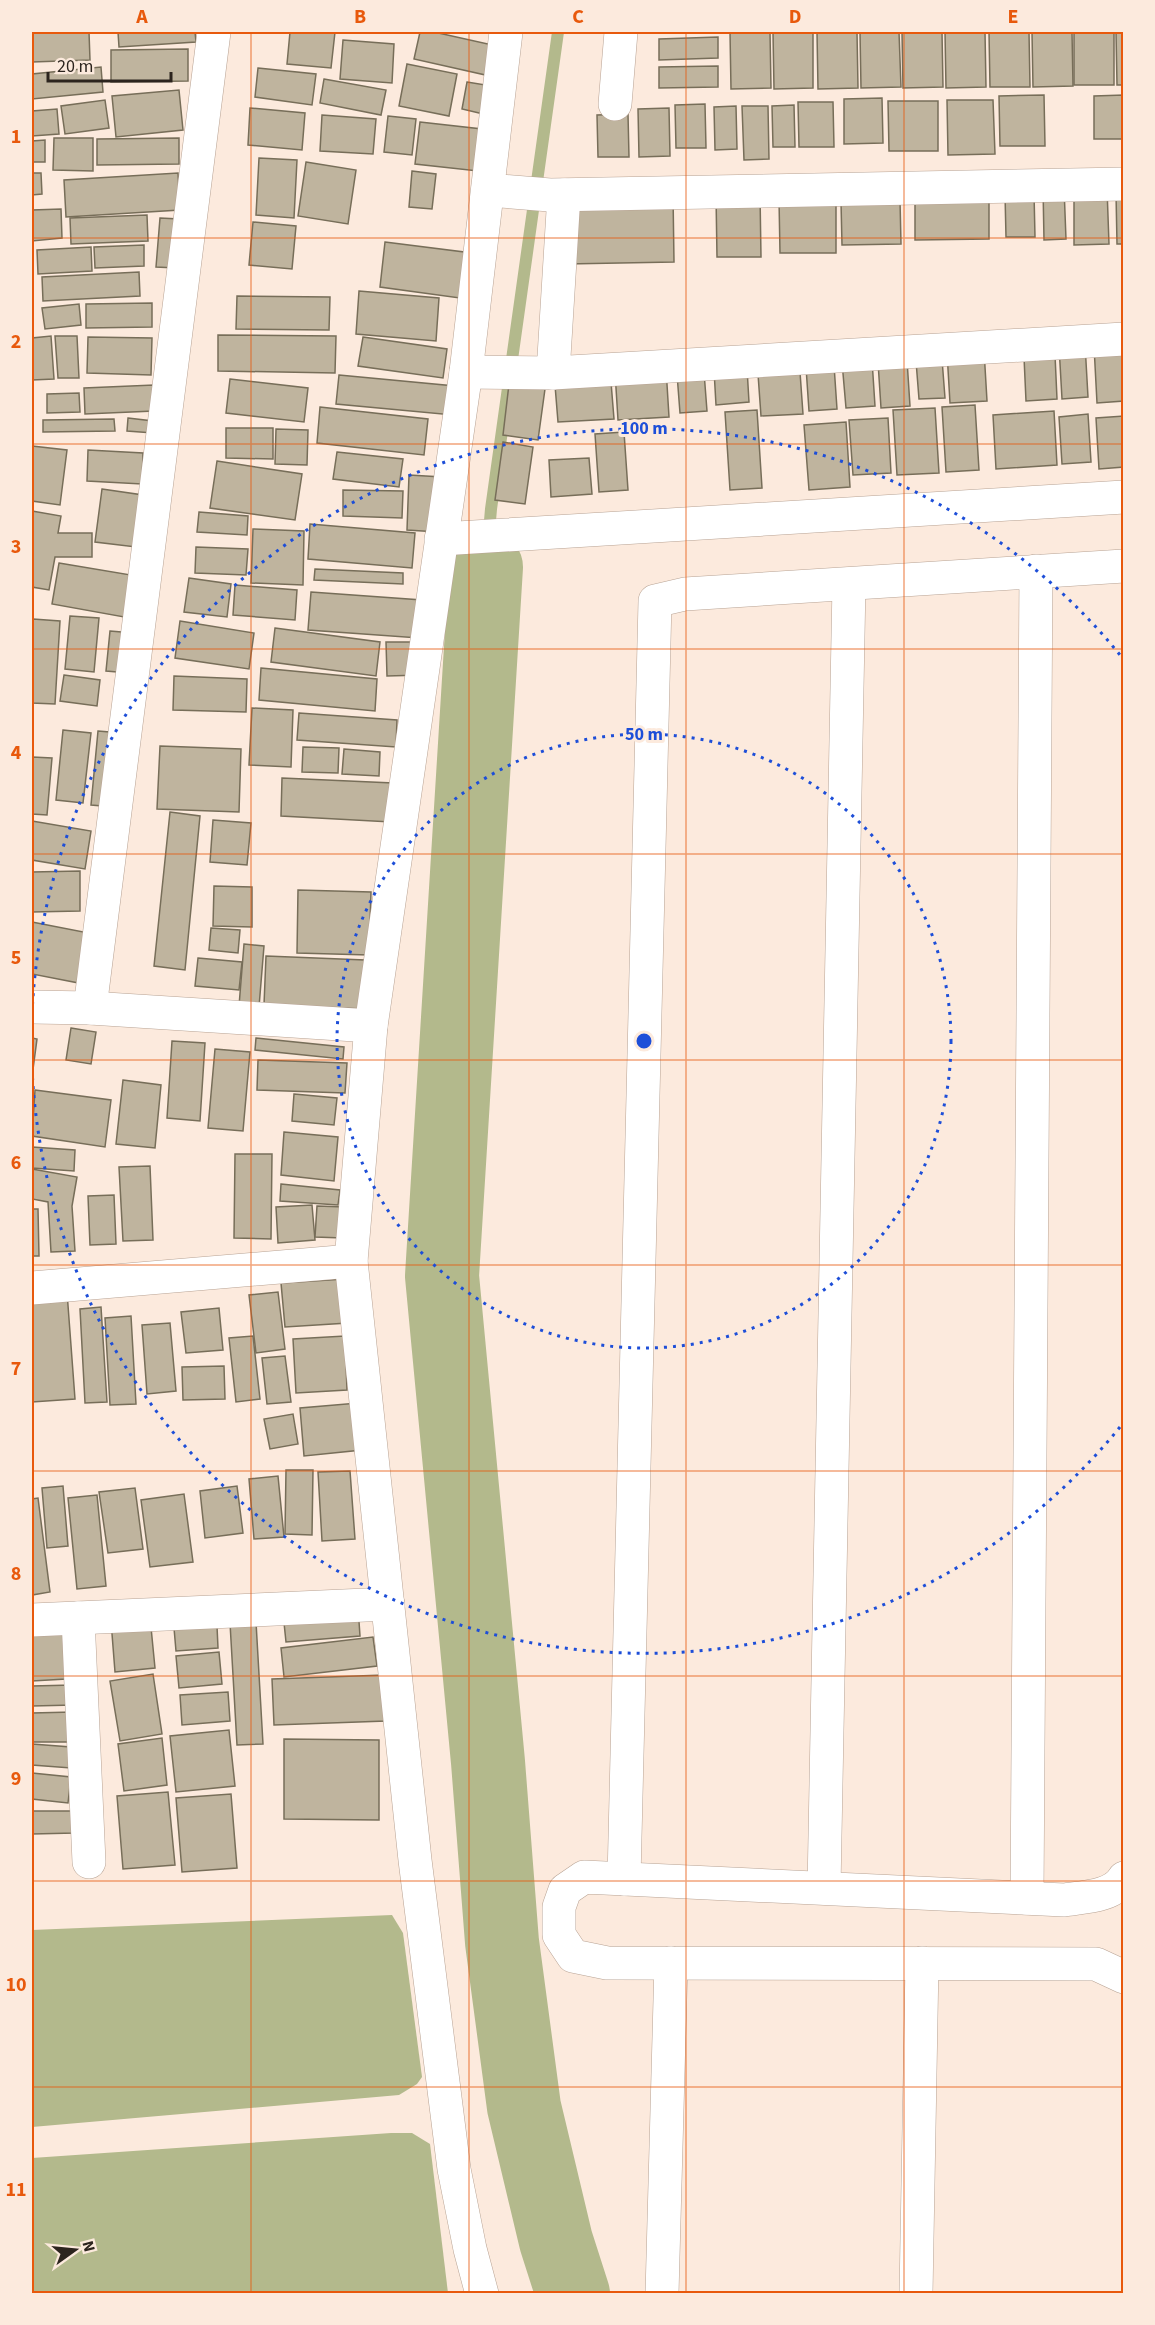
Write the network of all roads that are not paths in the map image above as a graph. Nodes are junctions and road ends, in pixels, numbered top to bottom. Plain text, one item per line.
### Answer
1 (214, 32) edge
2 (506, 32) edge
3 (621, 32) edge
4 (615, 104) dead end
5 (1124, 184) edge
6 (488, 190) junction
7 (545, 194) junction
8 (1124, 339) edge
9 (510, 372) junction
10 (1124, 497) edge
11 (470, 538) junction
12 (1124, 566) edge
13 (1036, 571) junction
14 (849, 584) junction
15 (32, 1007) edge
16 (90, 1008) junction
17 (371, 1026) junction
18 (351, 1261) junction
19 (32, 1288) edge
20 (388, 1604) junction
21 (78, 1618) junction
22 (32, 1620) edge
23 (89, 1862) dead end
24 (1124, 1878) edge
25 (624, 1879) junction
26 (824, 1888) junction
27 (1027, 1898) junction
28 (671, 1963) junction
29 (922, 1963) junction
30 (1124, 1977) edge
31 (482, 2294) edge
32 (662, 2294) edge
33 (916, 2294) edge

1 - 16 street
2 - 6 street
3 - 4 street
5 - 7 street
6 - 7 street
6 - 9 street
7 - 9 street
8 - 9 street
9 - 11 street
10 - 11 street
11 - 17 street
12 - 13 street
13 - 14 street
13 - 27 street
14 - 25 street
14 - 26 street
15 - 16 street
16 - 17 street
17 - 18 street
18 - 19 street
18 - 20 street
20 - 21 street
20 - 31 street
21 - 22 street
21 - 23 street
24 - 27 street
25 - 26 street
25 - 28 street
26 - 27 street
28 - 29 street
28 - 32 street
29 - 30 street
29 - 33 street

